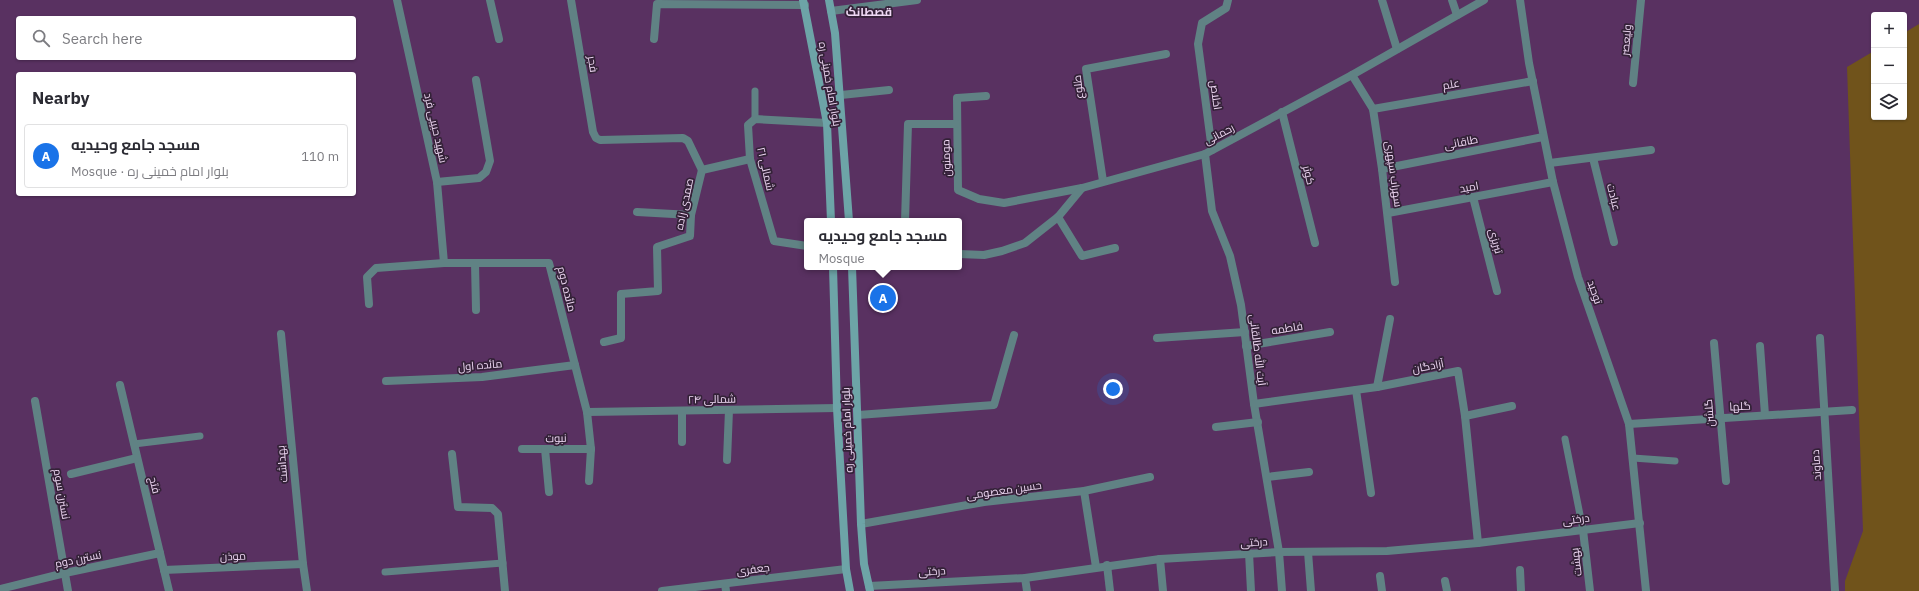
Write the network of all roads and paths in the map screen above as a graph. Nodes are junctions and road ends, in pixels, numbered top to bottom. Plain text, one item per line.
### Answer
1 (397, 0) edge
2 (490, 0) edge
3 (571, 0) edge
4 (829, 0) edge
5 (917, 0) edge
6 (1228, 0) edge
7 (1382, 0) edge
8 (1452, 0) edge
9 (1484, 0) edge
10 (1520, 0) edge
11 (1641, 0) edge
12 (804, 3) edge
13 (832, 11) junction
14 (1457, 15) junction
15 (499, 39) dead end
16 (654, 39) dead end
17 (1397, 49) junction
18 (1166, 54) dead end
19 (1352, 75) junction
20 (476, 80) dead end
21 (1533, 81) junction
22 (1633, 83) dead end
23 (888, 90) dead end
24 (755, 91) dead end
25 (841, 95) junction
26 (986, 96) dead end
27 (1373, 109) junction
28 (1282, 112) junction
29 (754, 119) junction
30 (827, 123) junction
31 (956, 124) junction
32 (1543, 137) junction
33 (1651, 150) dead end
34 (1208, 152) junction
35 (1593, 158) junction
36 (750, 159) junction
37 (1550, 163) junction
38 (1382, 169) junction
39 (702, 170) junction
40 (1103, 181) junction
41 (437, 182) junction
42 (1553, 182) junction
43 (1082, 188) junction
44 (1473, 197) junction
45 (637, 212) dead end
46 (1388, 212) junction
47 (691, 215) junction
48 (1058, 217) junction
49 (831, 218) edge
50 (849, 218) edge
51 (905, 218) edge
52 (1614, 242) dead end
53 (1315, 243) dead end
54 (804, 245) edge
55 (1115, 248) dead end
56 (962, 254) edge
57 (444, 263) junction
58 (475, 263) junction
59 (833, 270) edge
60 (852, 270) edge
61 (1395, 282) dead end
62 (1497, 291) dead end
63 (369, 304) dead end
64 (476, 310) dead end
65 (1390, 319) dead end
66 (1245, 332) junction
67 (1330, 332) dead end
68 (281, 334) dead end
69 (1014, 335) dead end
70 (1157, 338) dead end
71 (1820, 338) dead end
72 (604, 342) dead end
73 (1714, 343) dead end
74 (1246, 346) junction
75 (1760, 346) dead end
76 (575, 365) junction
77 (386, 381) dead end
78 (120, 385) dead end
79 (1377, 387) junction
80 (1356, 390) junction
81 (35, 401) dead end
82 (1254, 404) junction
83 (1512, 406) dead end
84 (837, 408) junction
85 (729, 410) junction
86 (1852, 410) dead end
87 (682, 411) junction
88 (587, 412) junction
89 (1824, 412) junction
90 (858, 415) junction
91 (1765, 415) junction
92 (1465, 416) junction
93 (1721, 418) junction
94 (1258, 422) junction
95 (1629, 424) junction
96 (1216, 427) dead end
97 (200, 436) dead end
98 (1565, 439) dead end
99 (682, 442) dead end
100 (134, 444) junction
101 (591, 448) junction
102 (522, 449) dead end
103 (545, 449) junction
104 (452, 454) dead end
105 (137, 458) junction
106 (1633, 458) junction
107 (728, 460) dead end
108 (1675, 461) dead end
109 (1309, 472) dead end
110 (71, 474) dead end
111 (1150, 477) dead end
112 (1267, 477) junction
113 (589, 481) dead end
114 (1726, 481) dead end
115 (1084, 491) junction
116 (549, 492) dead end
117 (1371, 493) dead end
118 (1640, 523) junction
119 (861, 524) junction
120 (1583, 530) junction
121 (1478, 543) junction
122 (1278, 552) junction
123 (1308, 552) junction
124 (160, 553) junction
125 (1249, 553) junction
126 (1160, 559) junction
127 (503, 563) junction
128 (303, 564) junction
129 (1107, 565) junction
130 (1096, 567) junction
131 (846, 569) junction
132 (164, 570) junction
133 (1520, 570) dead end
134 (385, 572) dead end
135 (65, 573) junction
136 (1380, 576) dead end
137 (1025, 578) junction
138 (1445, 581) dead end
139 (726, 587) edge
140 (869, 588) edge
141 (0, 589) edge
142 (68, 591) edge
143 (169, 591) edge
144 (307, 591) edge
145 (505, 591) edge
146 (662, 591) edge
147 (850, 591) edge
148 (1026, 591) edge
149 (1110, 591) edge
150 (1164, 591) edge
151 (1251, 591) edge
152 (1282, 591) edge
153 (1311, 591) edge
154 (1382, 591) edge
155 (1446, 591) edge
156 (1521, 591) edge
157 (1590, 591) edge
158 (1646, 591) edge
159 (1835, 591) edge

1 - 41 street, شهید حبیبی فرد
2 - 15 street
3 - 39 street, فجر
4 - 13 main road, بلوار امام خمینی ره
5 - 13 street
6 - 34 street, اخلاص
7 - 17 street
8 - 14 street
9 - 14 street, رحمانی
10 - 21 street, توحید
11 - 22 street, ولیعصر
12 - 16 street
12 - 30 main road, بلوار امام خمینی ره
13 - 25 main road, بلوار امام خمینی ره
14 - 17 street, رحمانی
17 - 19 street, رحمانی
18 - 40 street, طلوع
19 - 27 street, سهراب سپهری
19 - 28 street, رحمانی
20 - 41 street
21 - 27 street, علم
21 - 32 street, توحید
23 - 25 street
24 - 29 lane
25 - 50 main road, بلوار امام خمینی ره
26 - 31 street, مومنون
27 - 38 street, سهراب سپهری
28 - 34 street, رحمانی
28 - 53 street, کوثر
29 - 30 street
29 - 36 street, ۲۱ شمالی
30 - 49 main road, بلوار امام خمینی ره
31 - 43 street, مومنون
31 - 51 street
32 - 37 street, توحید
32 - 38 street, طاقانی
33 - 35 street
34 - 40 street, رحمانی
34 - 66 street, آیت الله طالقانی
35 - 37 street
35 - 52 street, عبادت
36 - 39 street, صمدی زاده
36 - 54 street, ۲۱ شمالی
37 - 42 street, توحید
38 - 46 street, سهراب سپهری
39 - 47 street, صمدی زاده
40 - 43 street, رحمانی
41 - 57 street, شهید حبیبی فرد
42 - 44 street, امید
42 - 95 street, توحید
43 - 48 street
44 - 46 street, امید
44 - 62 street, تبریزی
45 - 47 street
46 - 61 street, سهراب سپهری
47 - 72 street, صمدی زاده
48 - 55 street
48 - 56 street
57 - 58 street, مائده دوم
57 - 63 street, مائده دوم
58 - 64 street
58 - 76 street, مائده دوم
59 - 84 main road, بلوار امام خمینی ره
60 - 90 main road, بلوار امام خمینی ره
65 - 79 street
66 - 70 street
66 - 74 street, آیت الله طالقانی
67 - 74 street, فاطمه
68 - 128 street, بهداشت
69 - 90 street
71 - 89 street, دماوند
73 - 93 street, گلشن
74 - 82 street, آیت الله طالقانی
75 - 91 street
76 - 77 street, مائده اول
76 - 88 street, مائده دوم
78 - 100 street, فتح
79 - 80 street, آزادگان
79 - 92 street, آزادگان
80 - 82 street, آزادگان
80 - 117 street
81 - 135 street, نسترن سوم
82 - 94 street, آیت الله طالقانی
83 - 92 street
84 - 85 street, ۲۴ شمالی
84 - 131 main road, بلوار امام خمینی ره
85 - 87 street, ۲۴ شمالی
85 - 107 street
86 - 89 street, گلها
87 - 88 street, ۲۴ شمالی
87 - 99 street
88 - 101 street, مائده دوم
89 - 91 street, گلها
89 - 159 street, دماوند
90 - 119 main road, بلوار امام خمینی ره
91 - 93 street, گلها
92 - 121 street, آزادگان
93 - 95 street, گلها
93 - 114 street, گلشن
94 - 96 street
94 - 112 street, آیت الله طالقانی
95 - 106 street, توحید
97 - 100 lane
98 - 120 lane
100 - 105 street, فتح
101 - 103 street, نبوت
101 - 113 street, مائده دوم
102 - 103 street, نبوت
103 - 116 street
104 - 127 street
105 - 110 street
105 - 124 street, فتح
106 - 108 lane
106 - 118 street, توحید
109 - 112 street
111 - 115 street, حسین معصومی
112 - 122 street, آیت الله طالقانی
115 - 119 street, حسین معصومی
115 - 130 street
118 - 120 street, درختی
118 - 158 street, توحید
119 - 140 main road, بلوار امام خمینی ره
120 - 121 street, درختی
120 - 157 street, بهشت
121 - 123 street, درختی
122 - 123 street, درختی
122 - 125 street, درختی
122 - 152 street, آیت الله طالقانی
123 - 153 street
124 - 132 street, فتح
124 - 135 street, نسترن دوم
125 - 126 street, درختی
125 - 151 street
126 - 129 street, درختی
126 - 150 street
127 - 134 lane
127 - 145 street
128 - 132 street, موذن
128 - 144 street, بهداشت
129 - 130 street, درختی
129 - 149 street
130 - 137 street, درختی
131 - 139 street, جعفری
131 - 147 main road, بلوار امام خمینی ره
132 - 143 street, فتح
133 - 156 street
135 - 141 street, نسترن دوم
135 - 142 street, نسترن سوم
136 - 154 street
137 - 140 street, درختی
137 - 148 street
138 - 155 street
139 - 146 street, جعفری

